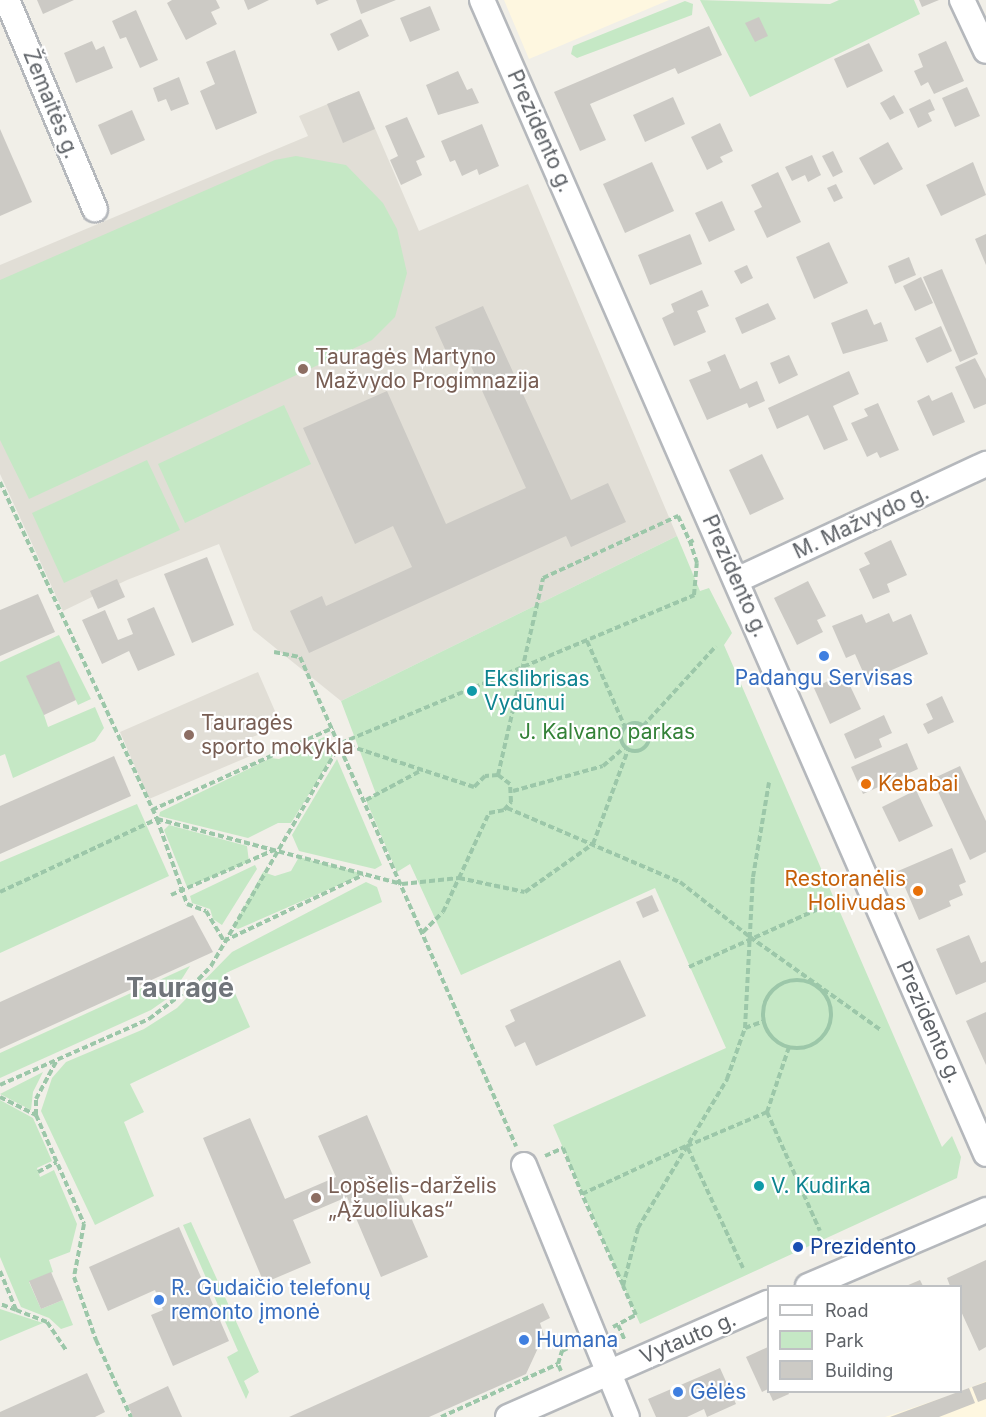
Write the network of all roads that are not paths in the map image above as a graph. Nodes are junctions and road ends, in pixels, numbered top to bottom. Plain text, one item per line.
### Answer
1 (7, 0) edge
2 (482, 0) edge
3 (962, 0) edge
4 (986, 51) edge
5 (95, 209) dead end
6 (986, 464) edge
7 (737, 580) junction
8 (986, 1154) edge
9 (524, 1164) road end
10 (986, 1210) edge
11 (813, 1285) edge
12 (767, 1303) edge
13 (609, 1372) junction
14 (508, 1417) edge
15 (627, 1417) edge

1 - 5 street, Žemaitės g.
2 - 7 street, Prezidento g.
3 - 4 street
6 - 7 street, M. Mažvydo g.
7 - 8 street, Prezidento g.
9 - 13 street
10 - 11 street
12 - 13 street, Vytauto g.
13 - 14 street, Vytauto g.
13 - 15 street

